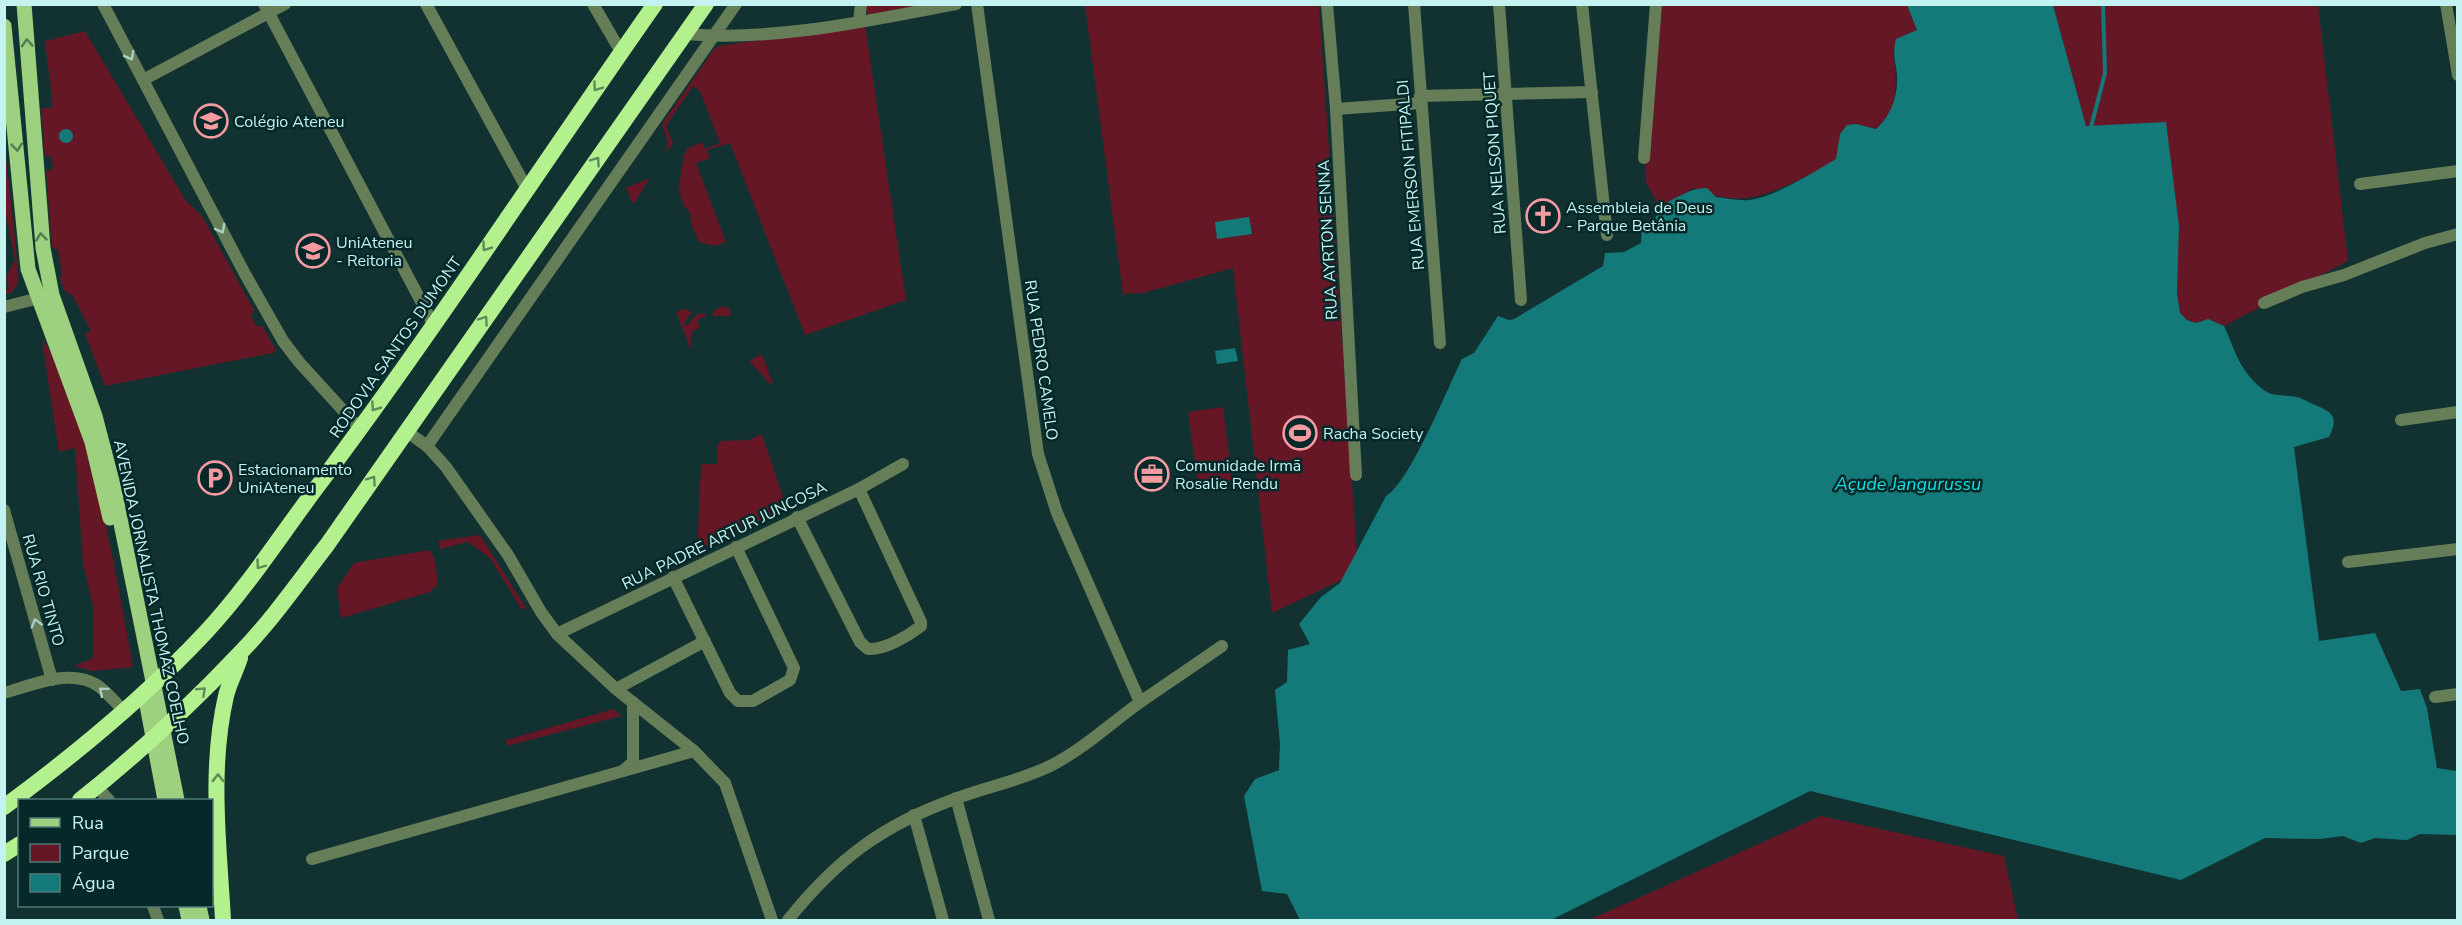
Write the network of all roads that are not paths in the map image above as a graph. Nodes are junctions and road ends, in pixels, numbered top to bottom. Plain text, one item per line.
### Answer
1 (24, 4) edge
2 (103, 4) edge
3 (285, 4) edge
4 (426, 4) edge
5 (593, 4) edge
6 (655, 4) edge
7 (706, 4) edge
8 (736, 4) edge
9 (861, 4) edge
10 (956, 4) edge
11 (976, 4) edge
12 (1327, 4) edge
13 (1414, 4) edge
14 (1499, 4) edge
15 (1582, 4) edge
16 (1656, 4) edge
17 (2446, 4) edge
18 (267, 9) edge
19 (859, 22) junction
20 (4, 26) edge
21 (686, 34) junction
22 (713, 36) junction
23 (621, 52) junction
24 (2457, 75) edge
25 (143, 80) junction
26 (1592, 92) junction
27 (1506, 96) junction
28 (1420, 100) junction
29 (1336, 109) junction
30 (1644, 158) dead end
31 (2457, 171) edge
32 (2360, 184) dead end
33 (527, 189) junction
34 (2457, 234) edge
35 (1607, 235) dead end
36 (45, 296) junction
37 (1521, 300) dead end
38 (2264, 303) dead end
39 (4, 308) edge
40 (433, 324) junction
41 (1440, 343) dead end
42 (2457, 412) edge
43 (2401, 420) dead end
44 (360, 429) junction
45 (406, 431) junction
46 (427, 446) junction
47 (903, 464) dead end
48 (1356, 475) dead end
49 (859, 489) junction
50 (4, 510) edge
51 (797, 517) junction
52 (736, 547) junction
53 (2457, 549) edge
54 (2348, 562) dead end
55 (673, 577) junction
56 (558, 634) junction
57 (705, 641) junction
58 (1222, 646) dead end
59 (243, 651) junction
60 (52, 680) junction
61 (616, 689) junction
62 (4, 693) edge
63 (2457, 694) edge
64 (2435, 697) dead end
65 (633, 702) junction
66 (1140, 702) junction
67 (125, 712) junction
68 (694, 751) junction
69 (623, 771) junction
70 (97, 787) junction
71 (169, 793) edge
72 (956, 798) junction
73 (82, 799) edge
74 (107, 799) edge
75 (4, 807) edge
76 (914, 815) junction
77 (18, 845) edge
78 (4, 854) edge
79 (312, 859) dead end
80 (223, 921) edge
81 (772, 921) edge
82 (788, 921) edge
83 (943, 921) edge
84 (989, 921) edge

36 -> 1 main road, AVENIDA JORNALISTA THOMAZ COELHO
2 -> 25 street
3 - 18 street
4 - 33 street
5 - 23 street
6 - 23 highway, RODOVIA SANTOS DUMONT
7 - 21 highway
8 - 22 street
9 - 19 street
10 - 19 street
11 - 66 street, RUA PEDRO CAMELO
12 - 29 street, RUA AYRTON SENNA
13 - 28 street, RUA EMERSON FITIPALDI
14 - 27 street, RUA NELSON PIQUET
15 - 26 street
16 - 30 street
17 - 24 street
18 - 25 street
18 - 40 street
19 - 22 street
20 -> 36 main road, AVENIDA JORNALISTA THOMAZ COELHO
21 - 22 street
45 -> 21 highway
22 - 46 street
23 -> 33 highway, RODOVIA SANTOS DUMONT
25 -> 44 street
26 - 27 street
26 - 35 street
27 - 28 street
27 - 37 street, RUA NELSON PIQUET
28 - 29 street
28 - 41 street, RUA EMERSON FITIPALDI
29 - 48 street, RUA AYRTON SENNA
31 - 32 street
33 -> 40 highway, RODOVIA SANTOS DUMONT
34 - 38 street
36 - 39 street
36 - 71 main road, AVENIDA JORNALISTA THOMAZ COELHO
40 -> 44 highway, RODOVIA SANTOS DUMONT
42 - 43 street
44 -> 67 highway, RODOVIA SANTOS DUMONT
45 - 46 street
59 -> 45 highway
46 - 56 street
47 - 49 street, RUA PADRE ARTUR JUNCOSA
49 - 51 street, RUA PADRE ARTUR JUNCOSA
49 - 51 street
60 -> 50 street, RUA RIO TINTO
51 - 52 street, RUA PADRE ARTUR JUNCOSA
52 - 55 street, RUA PADRE ARTUR JUNCOSA
52 - 57 street
53 - 54 street
55 - 56 street, RUA PADRE ARTUR JUNCOSA
55 - 57 street
56 - 61 street
57 - 61 street
58 - 66 street
70 -> 59 highway
80 -> 59 highway
60 - 62 street
67 -> 60 street
61 - 65 street
63 - 64 street
65 - 68 street
65 - 69 street
66 - 72 street
67 - 75 highway, RODOVIA SANTOS DUMONT
68 - 69 street
68 - 81 street
69 - 79 street
70 - 73 highway
70 - 74 street
72 - 76 street
72 - 84 street
76 - 82 street
76 - 83 street
77 - 78 highway

